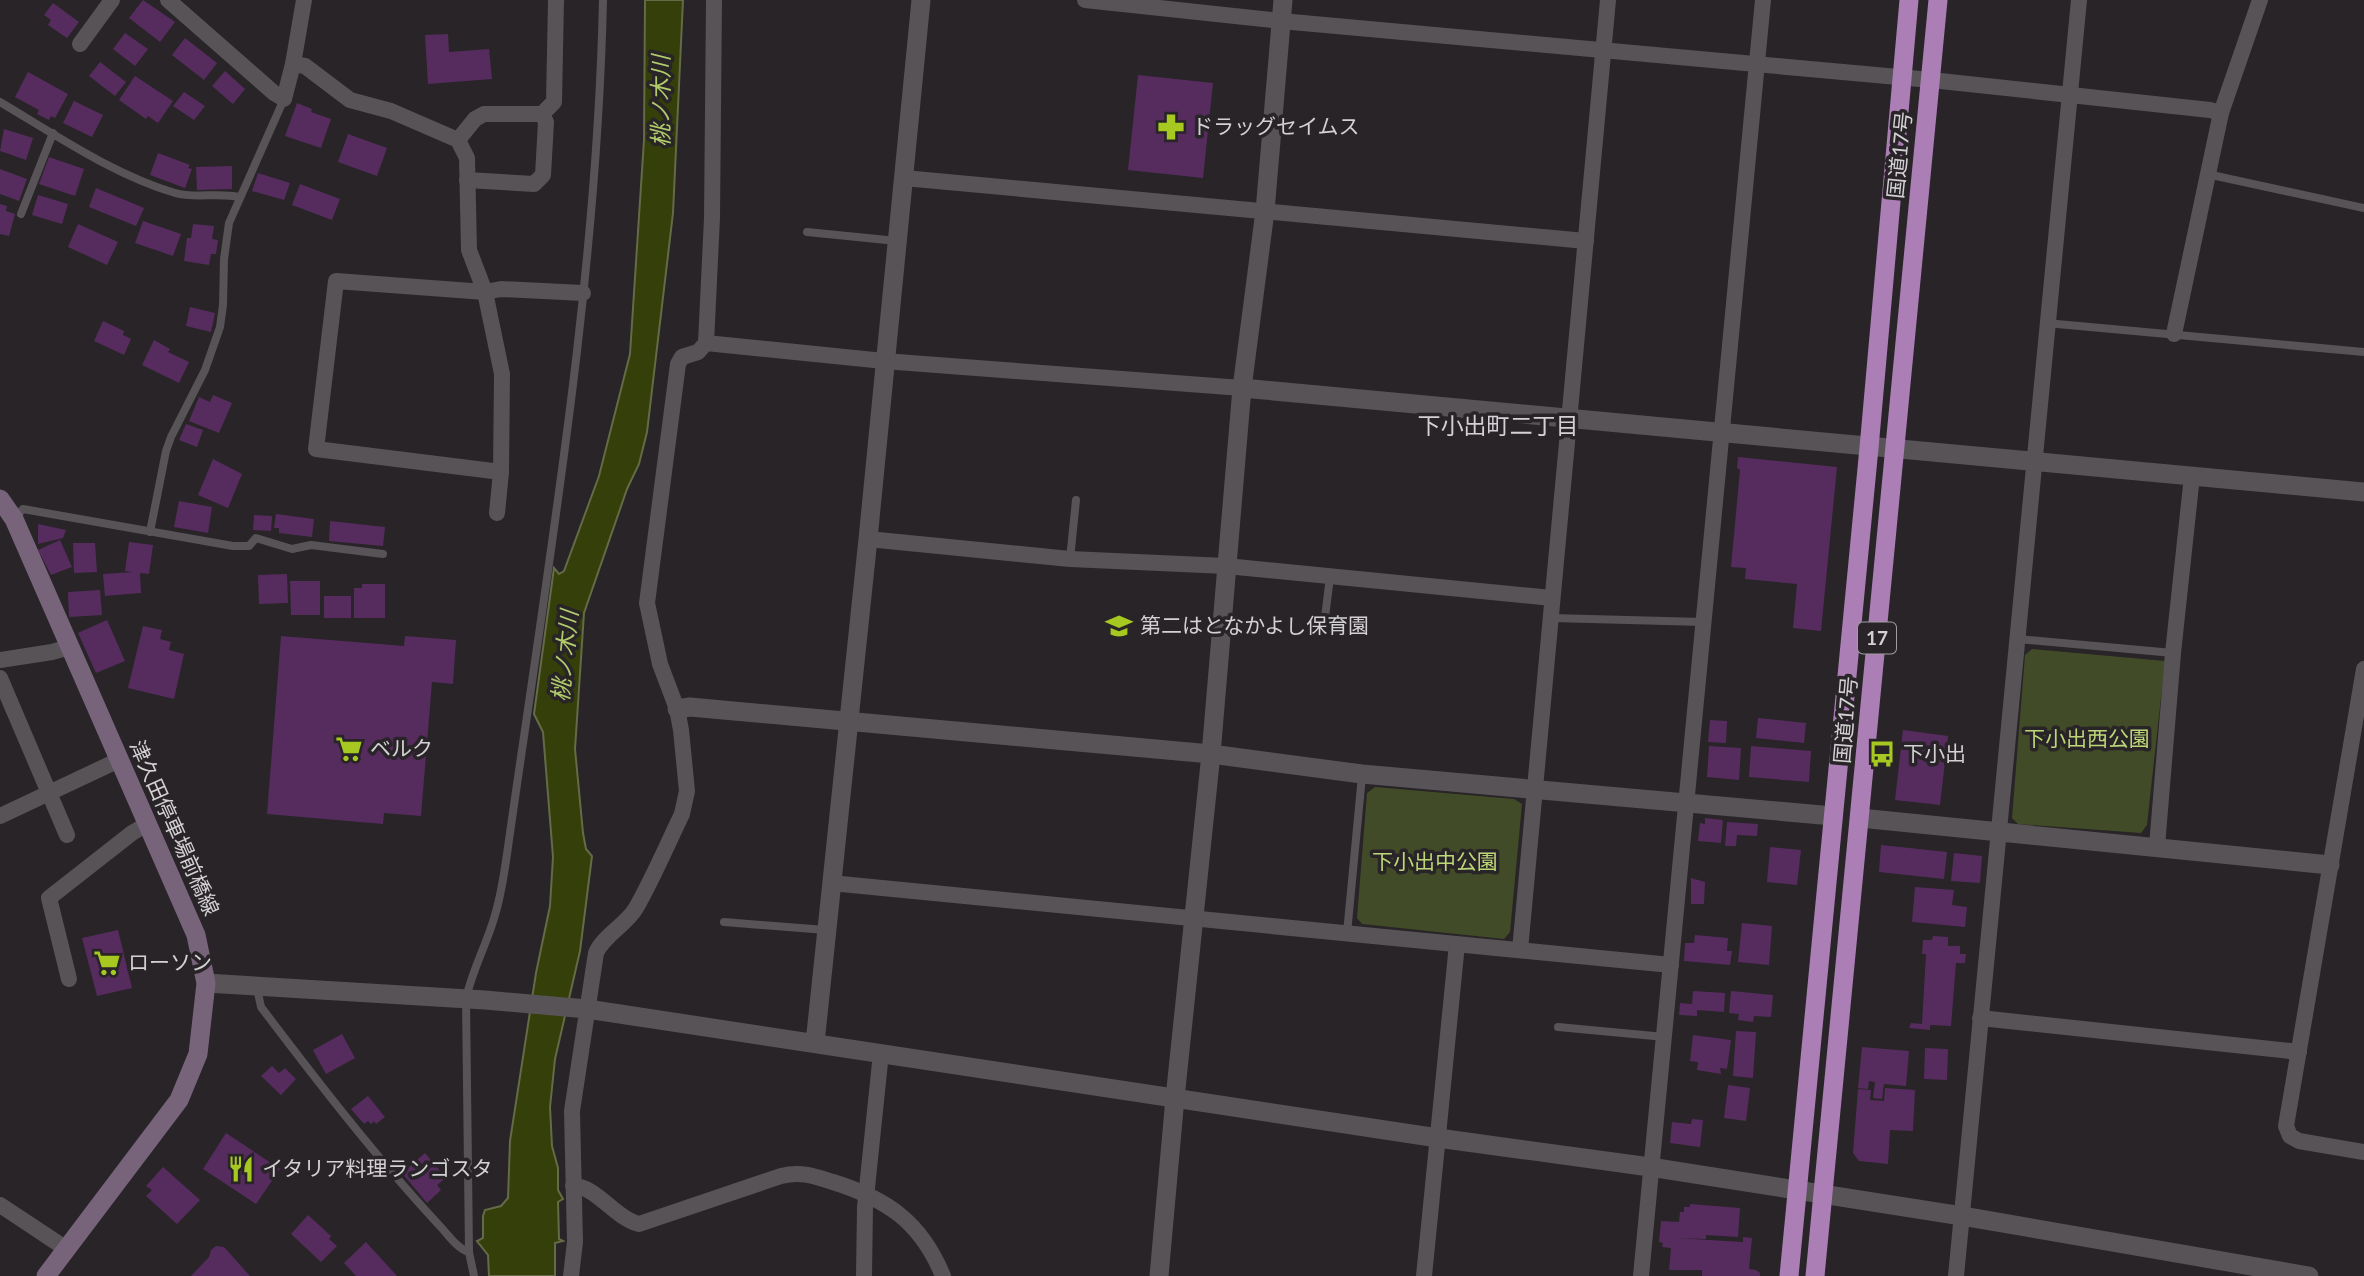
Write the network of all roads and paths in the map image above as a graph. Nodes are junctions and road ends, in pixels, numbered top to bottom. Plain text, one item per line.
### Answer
1 (112, 0) edge
2 (168, 0) edge
3 (304, 0) edge
4 (556, 0) edge
5 (603, 0) edge
6 (714, 0) edge
7 (921, 0) edge
8 (1085, 0) edge
9 (1283, 0) edge
10 (1608, 0) edge
11 (1763, 0) edge
12 (1909, 0) edge
13 (1938, 0) edge
14 (2079, 0) edge
15 (2260, 0) edge
16 (1281, 21) junction
17 (80, 44) dead end
18 (1604, 50) junction
19 (1757, 63) junction
20 (293, 64) junction
21 (1902, 78) junction
22 (1931, 80) junction
23 (2070, 95) junction
24 (284, 99) junction
25 (0, 102) edge
26 (2221, 113) junction
27 (542, 114) junction
28 (52, 132) junction
29 (458, 140) junction
30 (2207, 174) junction
31 (904, 178) junction
32 (467, 180) junction
33 (239, 197) junction
34 (2364, 208) edge
35 (1265, 211) junction
36 (21, 214) dead end
37 (807, 232) dead end
38 (897, 240) junction
39 (1586, 241) junction
40 (485, 292) junction
41 (583, 293) junction
42 (2046, 323) junction
43 (2174, 334) junction
44 (706, 343) junction
45 (2364, 352) edge
46 (884, 361) junction
47 (1242, 388) junction
48 (1569, 418) junction
49 (1721, 433) junction
50 (1869, 447) junction
51 (1894, 447) junction
52 (2034, 461) junction
53 (501, 472) junction
54 (2192, 475) junction
55 (2364, 492) edge
56 (0, 499) edge
57 (1076, 500) dead end
58 (497, 513) dead end
59 (14, 519) junction
60 (150, 532) junction
61 (868, 539) junction
62 (383, 554) dead end
63 (1070, 559) junction
64 (1226, 566) junction
65 (1330, 577) junction
66 (1552, 598) junction
67 (1552, 618) junction
68 (1703, 622) junction
69 (1323, 633) dead end
70 (2017, 639) junction
71 (70, 647) junction
72 (2173, 653) junction
73 (0, 660) edge
74 (2364, 669) edge
75 (0, 678) edge
76 (2362, 699) edge
77 (677, 709) junction
78 (848, 720) junction
79 (1211, 754) junction
80 (119, 760) junction
81 (1362, 774) junction
82 (1534, 789) junction
83 (49, 793) junction
84 (1688, 803) junction
85 (0, 816) edge
86 (1833, 816) junction
87 (1860, 818) junction
88 (147, 824) junction
89 (1998, 831) junction
90 (67, 835) dead end
91 (2157, 846) junction
92 (2330, 865) junction
93 (831, 883) junction
94 (1194, 918) junction
95 (724, 922) dead end
96 (826, 930) junction
97 (1347, 933) junction
98 (1457, 944) junction
99 (1520, 950) junction
100 (1671, 965) junction
101 (69, 979) dead end
102 (206, 984) junction
103 (257, 985) junction
104 (476, 1000) junction
105 (583, 1009) junction
106 (1980, 1018) junction
107 (1558, 1027) dead end
108 (1665, 1037) junction
109 (815, 1042) junction
110 (2299, 1052) junction
111 (881, 1053) junction
112 (1175, 1098) junction
113 (1438, 1138) junction
114 (2364, 1152) edge
115 (1650, 1167) junction
116 (573, 1186) junction
117 (1797, 1191) junction
118 (866, 1193) junction
119 (1822, 1194) junction
120 (0, 1205) edge
121 (1962, 1216) junction
122 (65, 1248) junction
123 (470, 1252) junction
124 (46, 1276) edge
125 (474, 1276) edge
126 (571, 1276) edge
127 (864, 1276) edge
128 (943, 1276) edge
129 (1159, 1276) edge
130 (1424, 1276) edge
131 (1642, 1276) edge
132 (1789, 1276) edge
133 (1815, 1276) edge
134 (1956, 1276) edge
135 (2309, 1276) edge

1 - 17 street
2 - 24 street
3 - 20 street
4 - 27 street
5 - 41 lane
6 - 44 street
7 - 31 street
8 - 16 street
9 - 16 street
10 - 18 street
11 - 19 street
12 - 21 highway, 国道17号 / 17
13 - 22 highway, 国道17号 / 17
14 - 23 street
15 - 26 street
16 - 18 street
16 - 35 street
18 - 19 street
18 - 39 street
19 - 21 street
19 - 49 street
20 - 24 street
20 - 29 street
21 - 22 street
21 - 50 highway, 国道17号 / 17
22 - 23 street
22 - 51 highway, 国道17号 / 17
23 - 26 street
23 - 42 street
24 - 33 lane
25 - 28 lane
26 - 30 street
27 - 29 street
27 - 32 street
28 - 33 lane
28 - 36 lane
29 - 32 street
30 - 34 lane
30 - 43 street
31 - 35 street
31 - 38 street
32 - 40 street
33 - 60 lane
35 - 39 street
35 - 47 street
37 - 38 lane
38 - 46 street
39 - 48 street
40 - 41 street
40 - 53 street
40 - 53 street
41 - 104 lane
42 - 43 lane
42 - 52 street
43 - 45 lane
44 - 46 street
44 - 77 street
46 - 47 street
46 - 61 street
47 - 48 street
47 - 64 street
48 - 49 street
48 - 66 street
49 - 50 street
49 - 68 street
50 - 51 street
50 - 86 highway, 国道17号 / 17
51 - 52 street
51 - 87 highway, 国道17号 / 17
52 - 54 street
52 - 70 street
53 - 58 street
54 - 55 street
54 - 72 street
56 - 59 main road, 津久田停車場前橋線
57 - 63 lane
59 - 60 lane
59 - 71 main road, 津久田停車場前橋線
60 - 62 lane
61 - 63 street
61 - 78 street
63 - 64 street
64 - 65 street
64 - 79 street
65 - 66 street
65 - 69 lane
66 - 67 street
67 - 68 lane
67 - 82 street
68 - 84 street
70 - 72 lane
70 - 89 street
71 - 73 street
71 - 80 main road, 津久田停車場前橋線
72 - 91 street
74 - 76 street
75 - 83 street
76 - 92 street
77 - 78 street
77 - 105 street
78 - 79 street
78 - 93 street
79 - 81 street
79 - 94 street
80 - 83 street
80 - 88 main road, 津久田停車場前橋線
81 - 82 street
81 - 97 lane
82 - 84 street
82 - 99 street
83 - 85 street
83 - 90 street
84 - 86 street
84 - 100 street
86 - 117 highway, 国道17号 / 17
87 - 89 street
87 - 119 highway, 国道17号 / 17
88 - 101 street
88 - 102 main road, 津久田停車場前橋線
89 - 91 street
89 - 106 street
91 - 92 street
92 - 110 street
93 - 94 street
93 - 96 street
94 - 97 street
94 - 112 street
95 - 96 lane
96 - 109 street
97 - 98 street
98 - 99 street
98 - 113 street
99 - 100 street
100 - 108 street
102 - 103 street
102 - 122 main road, 津久田停車場前橋線
103 - 104 street
103 - 123 lane
104 - 105 street
104 - 123 lane
105 - 109 street
105 - 116 street
106 - 110 street
106 - 121 street
107 - 108 lane
108 - 115 street
109 - 111 street
110 - 114 street
111 - 112 street
111 - 118 street
112 - 113 street
112 - 129 street
113 - 115 street
113 - 130 street
115 - 117 street
115 - 131 street
116 - 118 street
116 - 126 street
117 - 119 street
117 - 132 highway, 国道17号 / 17
118 - 127 street
118 - 128 street
119 - 121 street
119 - 133 highway, 国道17号 / 17
120 - 122 street
121 - 134 street
121 - 135 street
122 - 124 main road, 津久田停車場前橋線
123 - 125 lane

